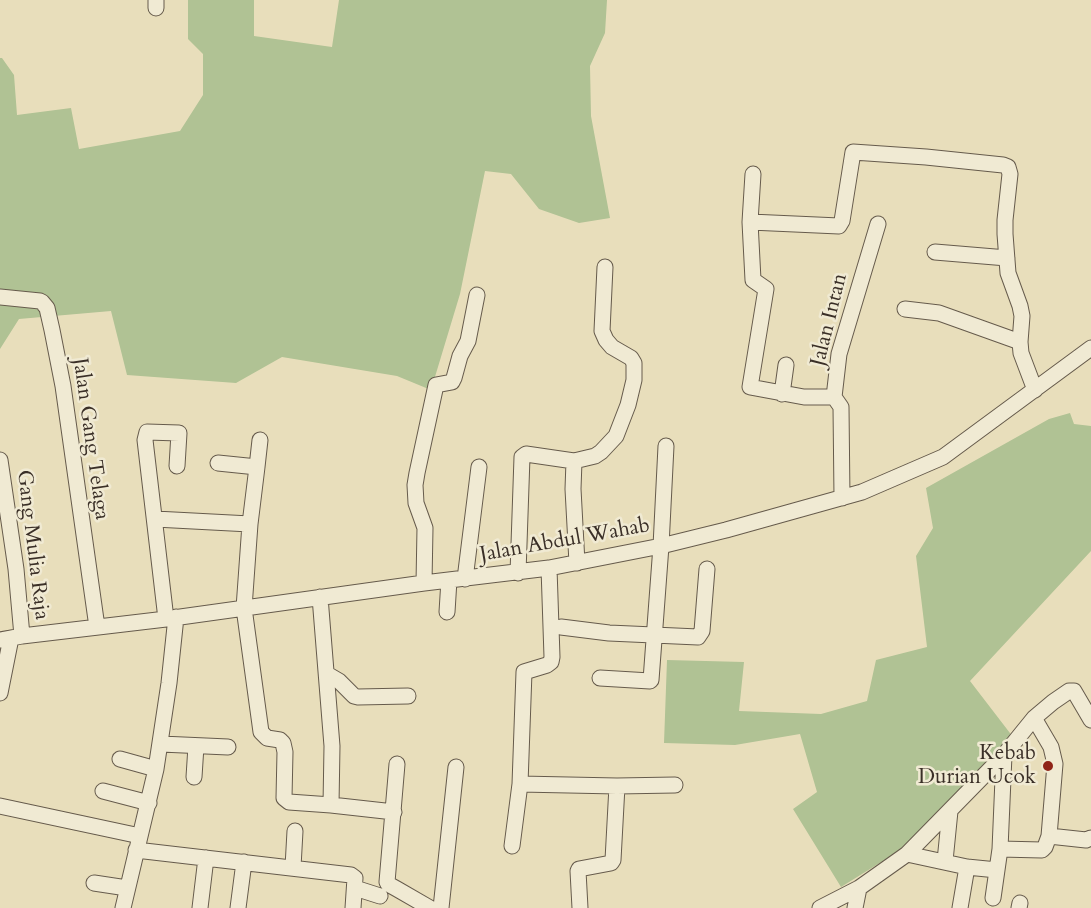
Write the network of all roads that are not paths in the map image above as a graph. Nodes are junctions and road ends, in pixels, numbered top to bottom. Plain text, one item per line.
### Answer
1 (753, 174) dead end
2 (750, 222) junction
3 (878, 224) dead end
4 (935, 252) dead end
5 (1007, 258) junction
6 (605, 267) dead end
7 (477, 295) dead end
8 (0, 297) edge
9 (904, 309) dead end
10 (1020, 342) junction
11 (1091, 348) edge
12 (786, 365) dead end
13 (1035, 390) junction
14 (782, 394) junction
15 (834, 397) junction
16 (260, 440) dead end
17 (666, 446) dead end
18 (0, 460) edge
19 (574, 461) junction
20 (218, 463) dead end
21 (177, 466) dead end
22 (257, 467) junction
23 (479, 467) dead end
24 (842, 498) junction
25 (155, 519) junction
26 (250, 524) junction
27 (661, 546) junction
28 (577, 563) junction
29 (549, 568) junction
30 (707, 569) dead end
31 (518, 573) junction
32 (465, 579) junction
33 (449, 580) junction
34 (424, 583) junction
35 (320, 597) junction
36 (243, 608) junction
37 (447, 612) dead end
38 (171, 618) junction
39 (97, 627) junction
40 (561, 627) dead end
41 (654, 635) junction
42 (11, 638) edge
43 (327, 674) junction
44 (600, 678) dead end
45 (0, 693) edge
46 (408, 696) dead end
47 (1034, 718) junction
48 (1091, 720) edge
49 (161, 744) junction
50 (196, 746) junction
51 (228, 747) dead end
52 (1004, 755) junction
53 (120, 759) dead end
54 (397, 764) dead end
55 (456, 767) dead end
56 (156, 769) junction
57 (194, 777) dead end
58 (520, 784) junction
59 (675, 785) dead end
60 (617, 786) junction
61 (103, 791) dead end
62 (149, 803) junction
63 (332, 805) junction
64 (0, 806) edge
65 (950, 811) junction
66 (394, 812) junction
67 (295, 831) dead end
68 (1049, 836) junction
69 (1091, 838) edge
70 (138, 843) junction
71 (512, 846) dead end
72 (1000, 849) junction
73 (908, 854) junction
74 (206, 858) junction
75 (945, 861) junction
76 (244, 862) junction
77 (292, 867) junction
78 (967, 867) junction
79 (997, 870) junction
80 (94, 883) dead end
81 (127, 888) junction
82 (355, 888) junction
83 (859, 888) junction
84 (380, 896) dead end
85 (993, 898) dead end
86 (123, 908) edge
87 (200, 908) edge
88 (238, 908) edge
89 (353, 908) edge
90 (430, 908) edge
91 (441, 908) edge
92 (580, 908) edge
93 (820, 908) edge
94 (855, 908) edge
95 (960, 908) edge

1 - 2 street
2 - 5 street
2 - 14 street
3 - 15 street, Jalan Intan
4 - 5 street
5 - 10 street
6 - 19 street
7 - 34 street
8 - 39 street, Jalan Gang Telaga
9 - 10 street
10 - 13 street
11 - 13 street, Jalan Abdul Wahab
12 - 14 street
13 - 24 street, Jalan Abdul Wahab
14 - 15 street
15 - 24 street, Jalan Intan
16 - 22 street
17 - 27 street
18 - 42 street, Gang Mulia Raja
19 - 28 street
19 - 31 street
20 - 22 street
21 - 25 street
22 - 26 street
23 - 32 street
24 - 27 street, Jalan Abdul Wahab
25 - 26 street
25 - 38 street
26 - 36 street
27 - 28 street, Jalan Abdul Wahab
27 - 41 street
28 - 29 street, Jalan Abdul Wahab
29 - 31 street, Jalan Abdul Wahab
29 - 58 street
30 - 41 street
31 - 32 street, Jalan Abdul Wahab
32 - 33 street, Jalan Abdul Wahab
33 - 34 street, Jalan Abdul Wahab
33 - 37 street
34 - 35 street, Jalan Abdul Wahab
35 - 36 street, Jalan Abdul Wahab
35 - 43 street
36 - 38 street, Jalan Abdul Wahab
36 - 63 street
38 - 39 street, Jalan Abdul Wahab
38 - 49 street
39 - 42 street, Jalan Abdul Wahab
40 - 41 street
41 - 44 street
42 - 45 street, Gang Mulia Raja
43 - 46 street
43 - 63 street
47 - 48 street
47 - 52 street
47 - 68 street
49 - 50 street
49 - 56 street
50 - 51 street
50 - 57 street
52 - 65 street
52 - 72 street
53 - 56 street
54 - 66 street
55 - 91 street
56 - 62 street
58 - 60 street
58 - 71 street
59 - 60 street
60 - 92 street
61 - 62 street
62 - 70 street
63 - 66 street
64 - 70 street
65 - 73 street
65 - 75 street
66 - 90 street
67 - 77 street
68 - 69 street
68 - 72 street
70 - 74 street
70 - 81 street
72 - 79 street
73 - 75 street
73 - 83 street
74 - 76 street
74 - 87 street
75 - 78 street
76 - 77 street
76 - 88 street
77 - 82 street
78 - 79 street
78 - 95 street
79 - 85 street
80 - 81 street
81 - 86 street
82 - 84 street
82 - 89 street
83 - 93 street
83 - 94 street

